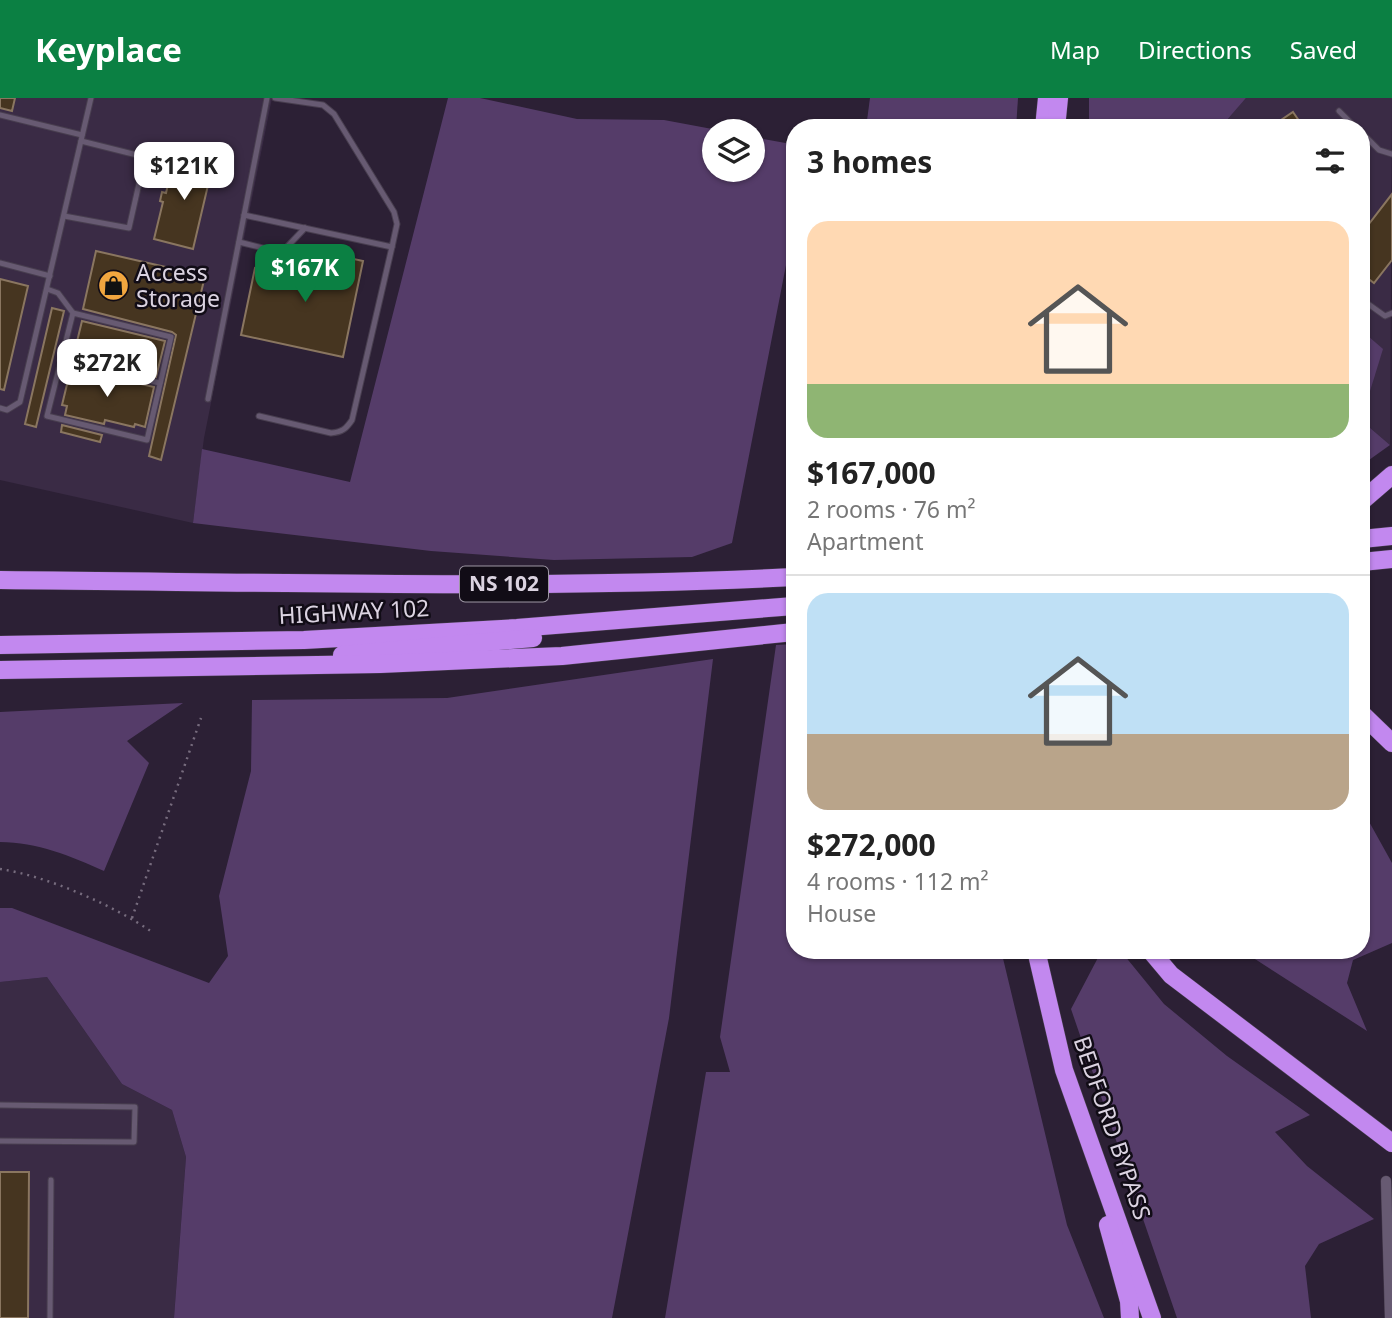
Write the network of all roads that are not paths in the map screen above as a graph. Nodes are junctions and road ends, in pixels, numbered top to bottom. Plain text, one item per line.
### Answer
1 (90, 98) edge
2 (267, 98) edge
3 (275, 98) edge
4 (1047, 98) edge
5 (1059, 98) edge
6 (1339, 111) dead end
7 (0, 115) edge
8 (1045, 119) edge
9 (1057, 119) edge
10 (1347, 119) edge
11 (81, 138) junction
12 (1370, 141) edge
13 (1392, 154) edge
14 (244, 215) junction
15 (64, 216) junction
16 (305, 228) junction
17 (239, 242) junction
18 (392, 247) junction
19 (0, 263) edge
20 (50, 276) junction
21 (47, 289) junction
22 (1370, 305) edge
23 (73, 313) junction
24 (1392, 313) edge
25 (60, 360) junction
26 (160, 383) junction
27 (208, 399) dead end
28 (0, 408) edge
29 (258, 416) dead end
30 (1392, 475) edge
31 (1370, 494) edge
32 (1392, 536) edge
33 (1370, 538) edge
34 (1392, 559) edge
35 (1370, 561) edge
36 (786, 577) edge
37 (0, 580) edge
38 (786, 607) edge
39 (786, 616) edge
40 (786, 633) edge
41 (0, 645) edge
42 (273, 666) junction
43 (0, 670) edge
44 (1370, 722) edge
45 (1392, 743) edge
46 (1038, 959) edge
47 (1158, 959) edge
48 (1064, 1070) junction
49 (0, 1105) edge
50 (0, 1141) edge
51 (1392, 1143) edge
52 (51, 1180) dead end
53 (1386, 1181) dead end
54 (50, 1318) edge
55 (1129, 1318) edge
56 (1152, 1318) edge
57 (1390, 1318) edge

1 - 11 lane
2 - 14 lane
3 - 18 lane
4 - 8 highway
5 - 9 highway
6 - 10 lane
7 - 11 lane
11 - 15 lane
11 - 15 lane
12 - 13 lane
14 - 16 lane
14 - 17 lane
15 - 20 lane
16 - 17 lane
16 - 18 lane
17 - 27 lane
18 - 29 lane
19 - 20 lane
20 - 21 lane
21 - 23 lane
21 - 28 lane
22 - 24 lane
23 - 25 lane
23 - 26 lane
25 - 26 lane
25 - 26 lane
30 - 31 highway
32 - 33 highway
34 - 35 highway
36 - 37 highway, HIGHWAY 102 / NS 102
38 - 41 highway, HIGHWAY 102 / NS 102
39 - 42 highway
40 - 42 highway
42 - 43 highway
44 - 45 highway
46 - 48 highway, BEDFORD BYPASS
47 - 51 highway
48 - 55 highway
48 - 56 highway, BEDFORD BYPASS
49 - 50 lane
52 - 54 lane
53 - 57 street

